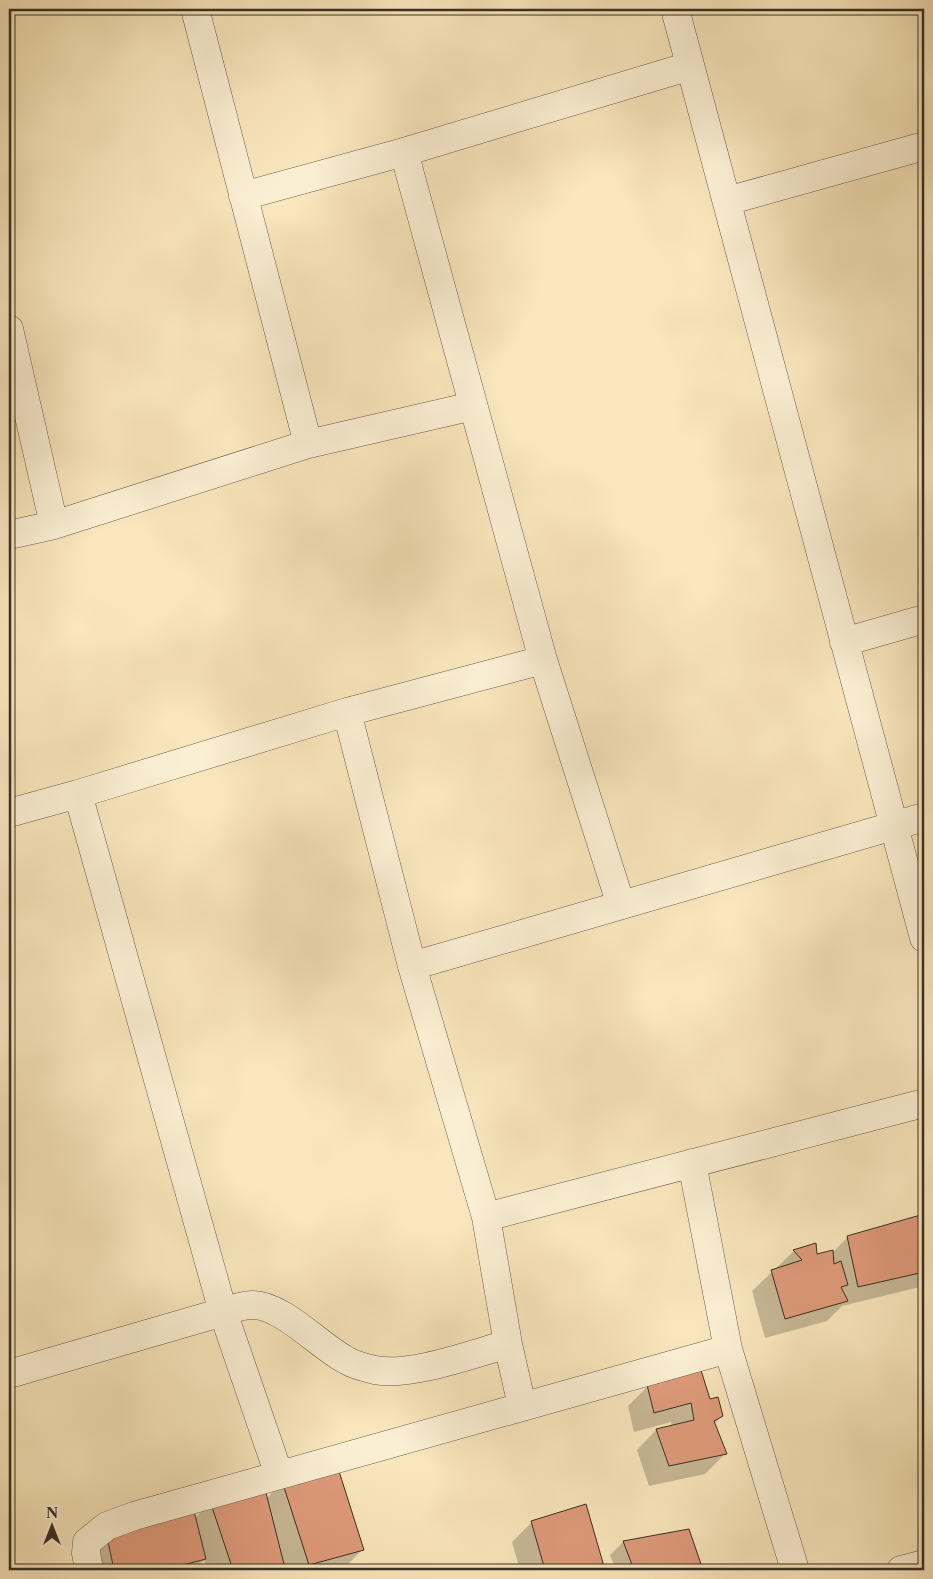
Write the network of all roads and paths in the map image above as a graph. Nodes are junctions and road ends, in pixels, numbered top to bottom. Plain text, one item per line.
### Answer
1 (195, 9) edge
2 (675, 9) edge
3 (690, 66) junction
4 (924, 146) edge
5 (404, 152) junction
6 (243, 196) junction
7 (727, 202) junction
8 (9, 329) edge
9 (473, 406) junction
10 (308, 444) junction
11 (54, 524) junction
12 (9, 534) edge
13 (924, 619) edge
14 (844, 642) junction
15 (544, 660) junction
16 (347, 712) junction
17 (78, 794) junction
18 (9, 813) edge
19 (924, 818) edge
20 (894, 827) junction
21 (621, 906) junction
22 (924, 938) edge
23 (412, 966) junction
24 (924, 1103) edge
25 (692, 1163) junction
26 (486, 1217) junction
27 (223, 1312) junction
28 (508, 1344) junction
29 (728, 1349) junction
30 (9, 1374) edge
31 (522, 1406) junction
32 (279, 1475) junction
33 (924, 1564) edge
34 (89, 1570) edge
35 (795, 1570) edge
36 (901, 1570) edge

1 - 6 street
2 - 3 street
3 - 5 street
3 - 7 street
4 - 7 street
5 - 6 street
5 - 9 street
6 - 10 street
7 - 14 street
8 - 11 street
9 - 10 street
9 - 15 street
10 - 11 street
11 - 12 street
13 - 14 street
14 - 20 street
15 - 16 street
15 - 21 street
16 - 17 street
16 - 23 street
17 - 18 street
17 - 27 street
19 - 20 street
20 - 21 street
20 - 22 street
21 - 23 street
23 - 26 street
24 - 25 street
25 - 26 street
25 - 29 street
26 - 28 street
27 - 28 street
27 - 30 street
27 - 32 street
28 - 31 street
29 - 31 street
29 - 35 street
31 - 32 street
32 - 34 street
33 - 36 street

